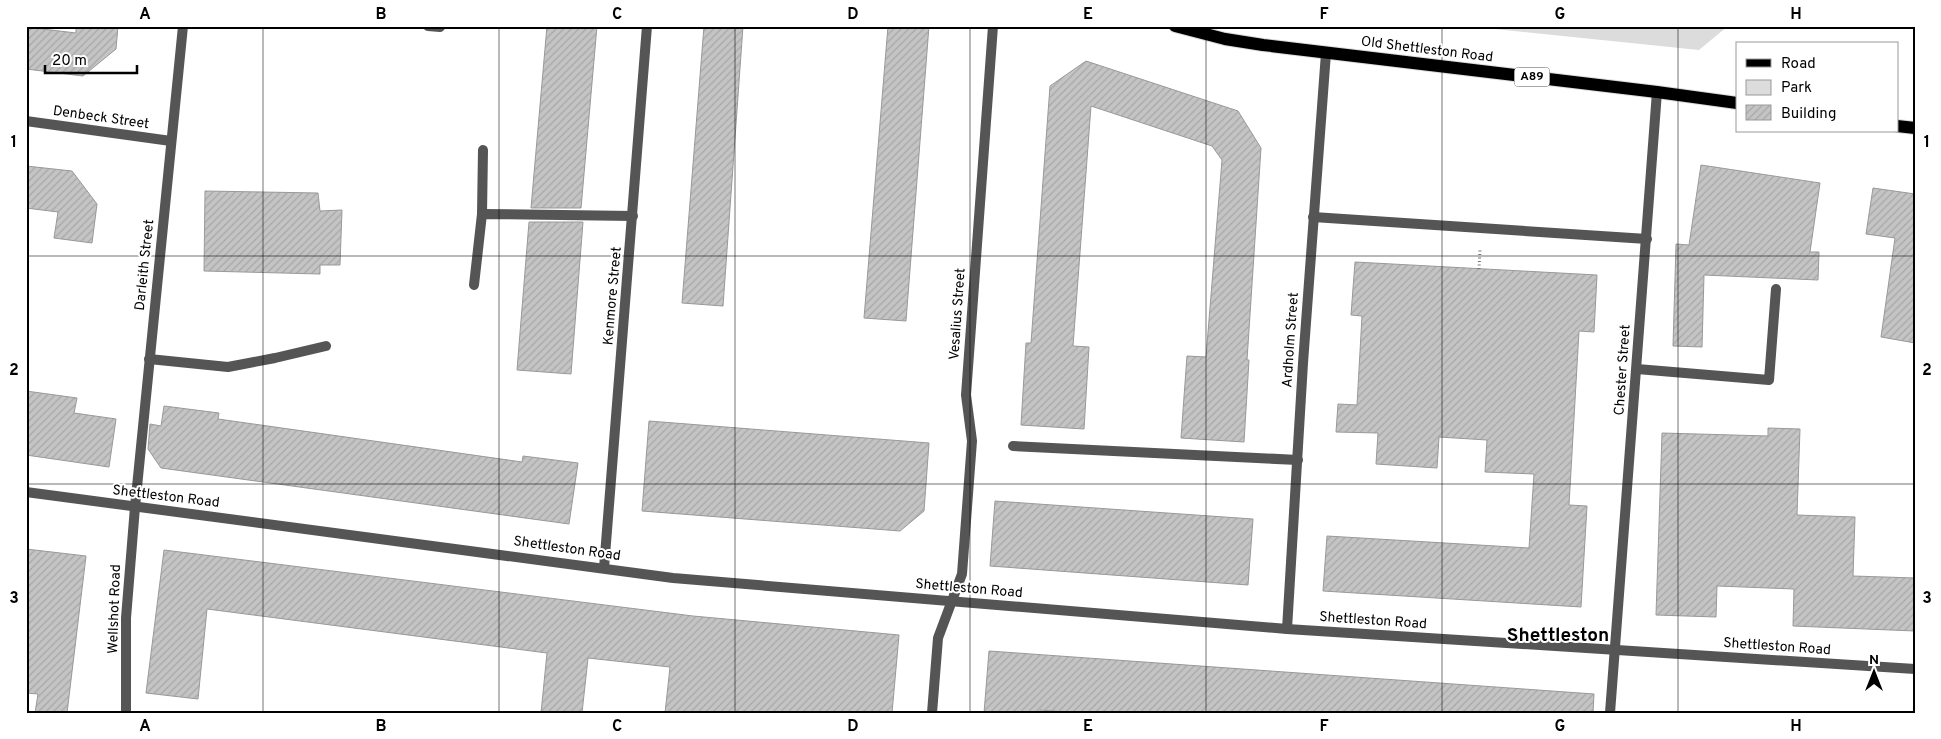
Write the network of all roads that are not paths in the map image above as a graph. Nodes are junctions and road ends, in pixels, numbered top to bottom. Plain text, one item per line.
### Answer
1 (183, 26) edge
2 (428, 26) edge
3 (647, 26) edge
4 (993, 26) edge
5 (1175, 26) edge
6 (440, 27) edge
7 (1326, 53) junction
8 (1657, 92) junction
9 (1736, 103) edge
10 (26, 121) edge
11 (1898, 126) edge
12 (1915, 128) edge
13 (172, 141) junction
14 (483, 150) dead end
15 (482, 214) junction
16 (633, 216) junction
17 (1313, 217) junction
18 (1647, 240) junction
19 (474, 285) dead end
20 (1776, 289) dead end
21 (326, 346) dead end
22 (149, 359) junction
23 (1637, 369) junction
24 (1013, 446) dead end
25 (1298, 460) junction
26 (26, 492) edge
27 (134, 507) junction
28 (604, 568) junction
29 (950, 601) junction
30 (1287, 629) junction
31 (1615, 650) junction
32 (1915, 669) edge
33 (126, 713) edge
34 (932, 713) edge
35 (1610, 713) edge

1 - 13 street, Darleith Street
2 - 6 street
3 - 16 street, Kenmore Street
4 - 29 street, Vesalius Street
5 - 7 main road, Old Shettleston Road / A89
7 - 8 main road, Old Shettleston Road / A89
7 - 17 street, Ardholm Street
8 - 9 main road, Old Shettleston Road / A89
8 - 18 street, Chester Street
10 - 13 street, Denbeck Street
11 - 12 main road
13 - 22 street, Darleith Street
14 - 15 street
15 - 16 street
15 - 19 street
16 - 28 street, Kenmore Street
17 - 18 street
17 - 25 street, Ardholm Street
18 - 23 street, Chester Street
20 - 23 street
21 - 22 street
22 - 27 street, Darleith Street
23 - 31 street, Chester Street
24 - 25 street
25 - 30 street, Ardholm Street
26 - 27 street, Shettleston Road
27 - 28 street, Shettleston Road
27 - 33 street, Wellshot Road
28 - 29 street, Shettleston Road
29 - 30 street, Shettleston Road
29 - 34 street, Vesalius Street
30 - 31 street, Shettleston Road
31 - 32 street, Shettleston Road
31 - 35 street, Chester Street

